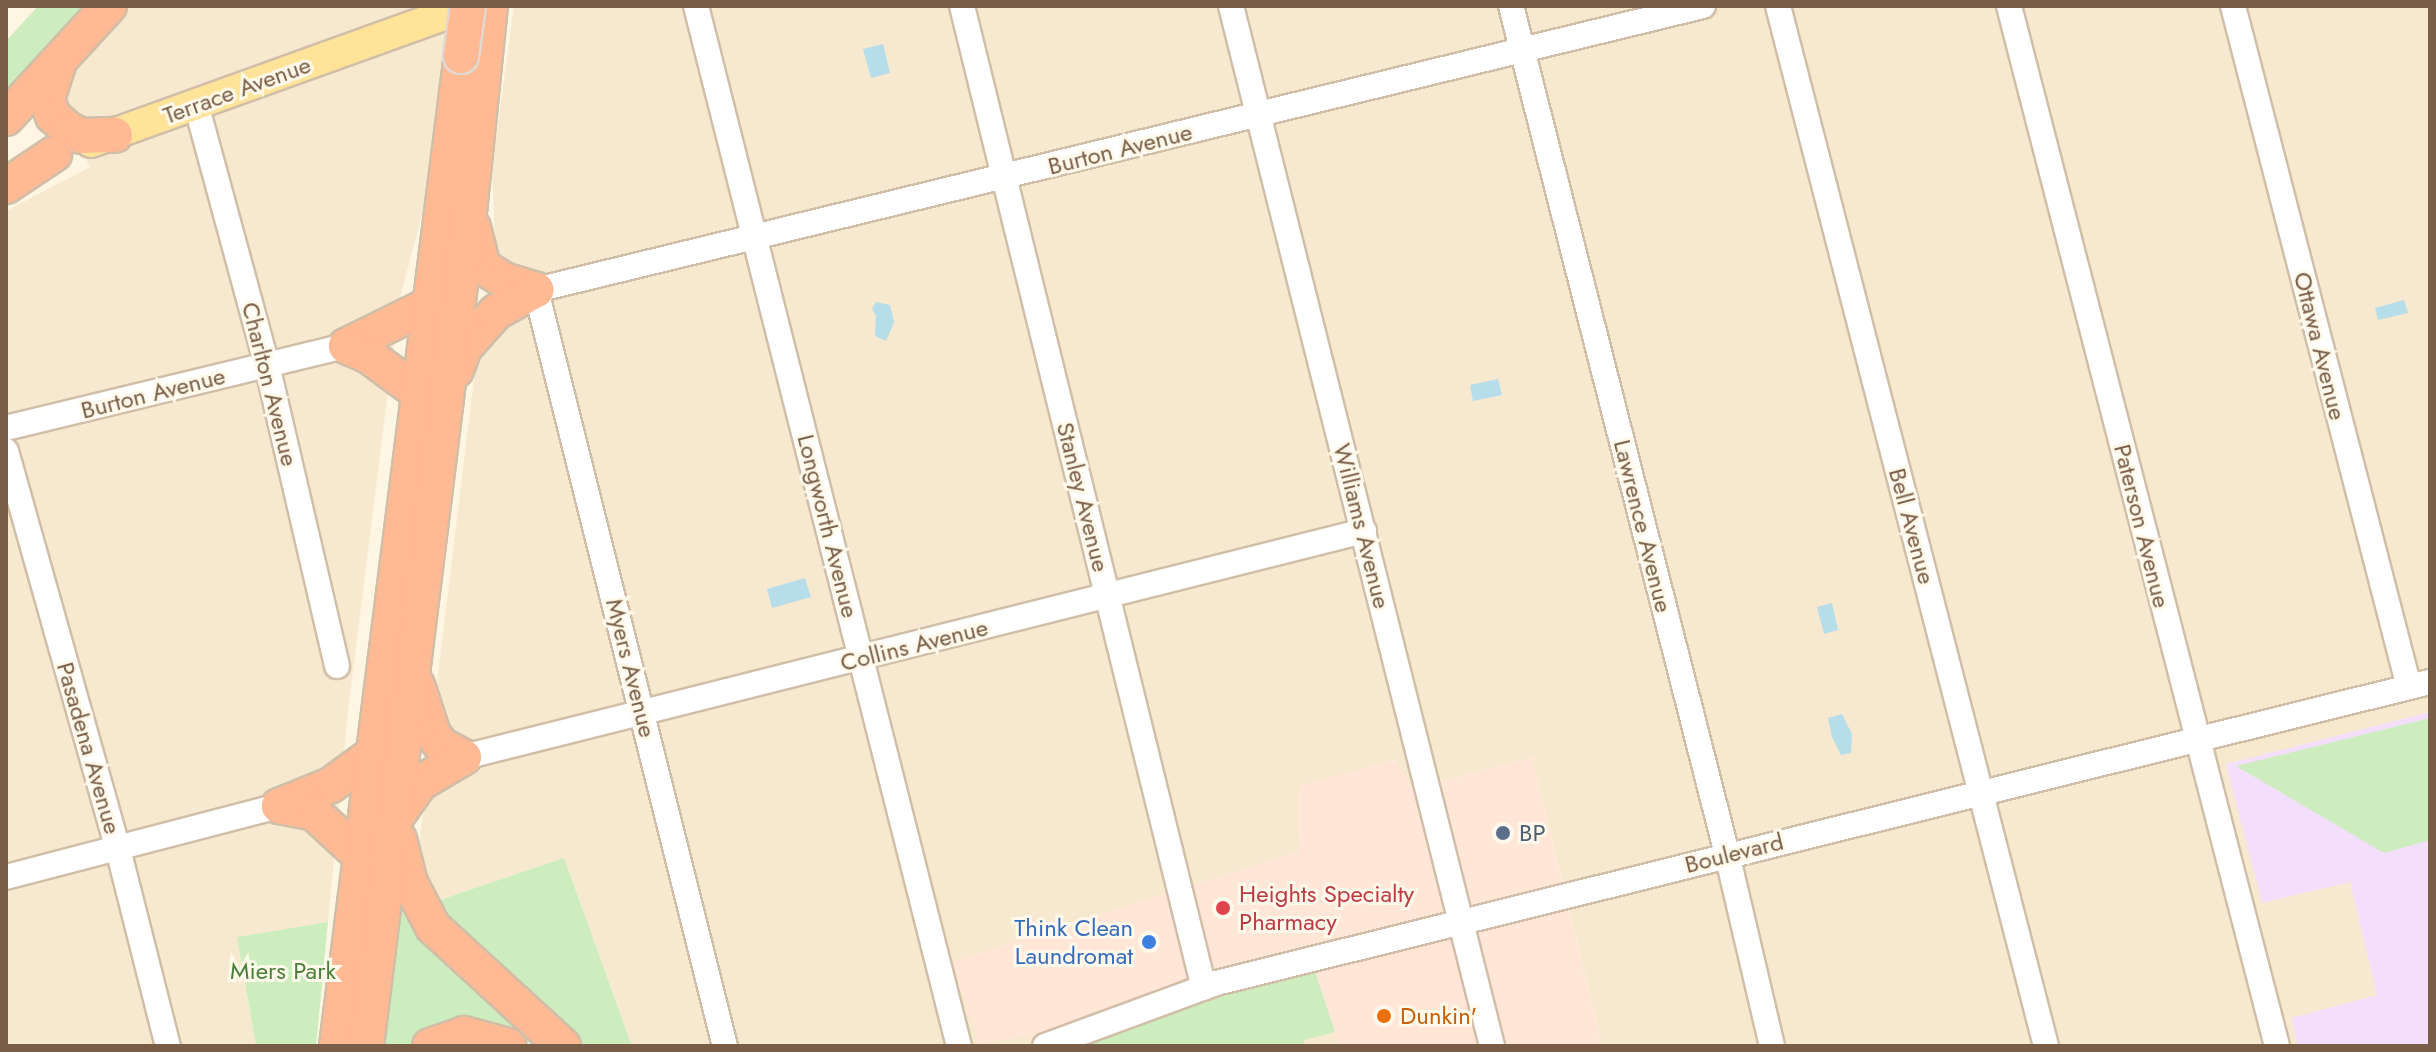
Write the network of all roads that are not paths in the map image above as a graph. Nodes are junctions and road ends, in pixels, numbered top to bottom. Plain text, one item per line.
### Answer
1 (109, 6) edge
2 (468, 6) edge
3 (490, 6) edge
4 (696, 6) edge
5 (962, 6) edge
6 (1231, 6) edge
7 (1511, 6) edge
8 (1703, 6) edge
9 (1778, 6) edge
10 (2009, 6) edge
11 (2233, 6) edge
12 (66, 52) junction
13 (1522, 52) junction
14 (473, 54) junction
15 (196, 104) junction
16 (1259, 114) junction
17 (6, 118) edge
18 (115, 135) junction
19 (54, 154) junction
20 (6, 171) edge
21 (1004, 178) junction
22 (6, 186) edge
23 (469, 212) junction
24 (755, 240) junction
25 (536, 290) junction
26 (431, 304) junction
27 (346, 346) junction
28 (267, 365) junction
29 (432, 397) junction
30 (6, 428) edge
31 (6, 451) edge
32 (1364, 531) junction
33 (1107, 596) junction
34 (861, 659) junction
35 (337, 666) dead end
36 (414, 669) junction
37 (2419, 684) edge
38 (642, 713) junction
39 (2196, 740) junction
40 (373, 754) junction
41 (464, 757) junction
42 (1981, 794) junction
43 (279, 806) junction
44 (395, 820) junction
45 (118, 849) junction
46 (1727, 854) junction
47 (361, 856) junction
48 (6, 877) edge
49 (1461, 922) junction
50 (1204, 988) junction
51 (168, 1046) edge
52 (337, 1046) edge
53 (366, 1046) edge
54 (430, 1046) edge
55 (508, 1046) edge
56 (563, 1046) edge
57 (725, 1046) edge
58 (959, 1046) edge
59 (1045, 1046) edge
60 (1492, 1046) edge
61 (1772, 1046) edge
62 (2046, 1046) edge
63 (2277, 1046) edge

1 - 12 highway
2 - 14 highway, bridge
2 - 15 main road, Terrace Avenue
3 - 14 highway
4 - 24 street, Longworth Avenue
5 - 21 street, Stanley Avenue
6 - 16 street, Williams Avenue
7 - 13 street, Lawrence Avenue
8 - 13 street, Burton Avenue
9 - 42 street, Bell Avenue
10 - 39 street, Paterson Avenue
11 - 37 street, Ottawa Avenue
12 - 17 highway
12 - 18 highway
13 - 16 street, Burton Avenue
13 - 46 street, Lawrence Avenue
14 - 23 highway
14 - 26 highway
15 - 18 main road, Terrace Avenue
15 - 28 street, Charlton Avenue
16 - 21 street, Burton Avenue
16 - 32 street, Williams Avenue
18 - 19 main road, Terrace Avenue
19 - 20 main road, Terrace Avenue
19 - 22 highway
21 - 24 street, Burton Avenue
21 - 33 street, Stanley Avenue
23 - 25 highway
23 - 29 highway
24 - 25 street, Burton Avenue
24 - 34 street, Longworth Avenue
25 - 29 highway
25 - 38 street, Myers Avenue
26 - 27 highway
26 - 29 highway
27 - 28 street, Burton Avenue
27 - 29 highway
28 - 30 street, Burton Avenue
28 - 35 street, Charlton Avenue
29 - 36 highway
29 - 40 highway
31 - 45 street, Pasadena Avenue
32 - 33 street, Collins Avenue
32 - 49 street, Williams Avenue
33 - 34 street, Collins Avenue
33 - 50 street, Stanley Avenue
34 - 38 street, Collins Avenue
34 - 58 street, Longworth Avenue
36 - 41 highway
36 - 44 highway
37 - 39 street, Boulevard
38 - 41 street, Collins Avenue
38 - 57 street, Myers Avenue
39 - 42 street, Boulevard
39 - 63 street, Paterson Avenue
40 - 43 highway
40 - 47 highway
41 - 44 highway
42 - 46 street, Boulevard
42 - 62 street, Bell Avenue
43 - 45 street
43 - 47 highway
44 - 53 highway
44 - 56 highway
45 - 48 street
45 - 51 street, Pasadena Avenue
46 - 49 street, Boulevard
46 - 61 street, Lawrence Avenue
47 - 52 highway
49 - 50 street, Boulevard
49 - 60 street, Williams Avenue
50 - 59 street, Boulevard
54 - 55 highway

